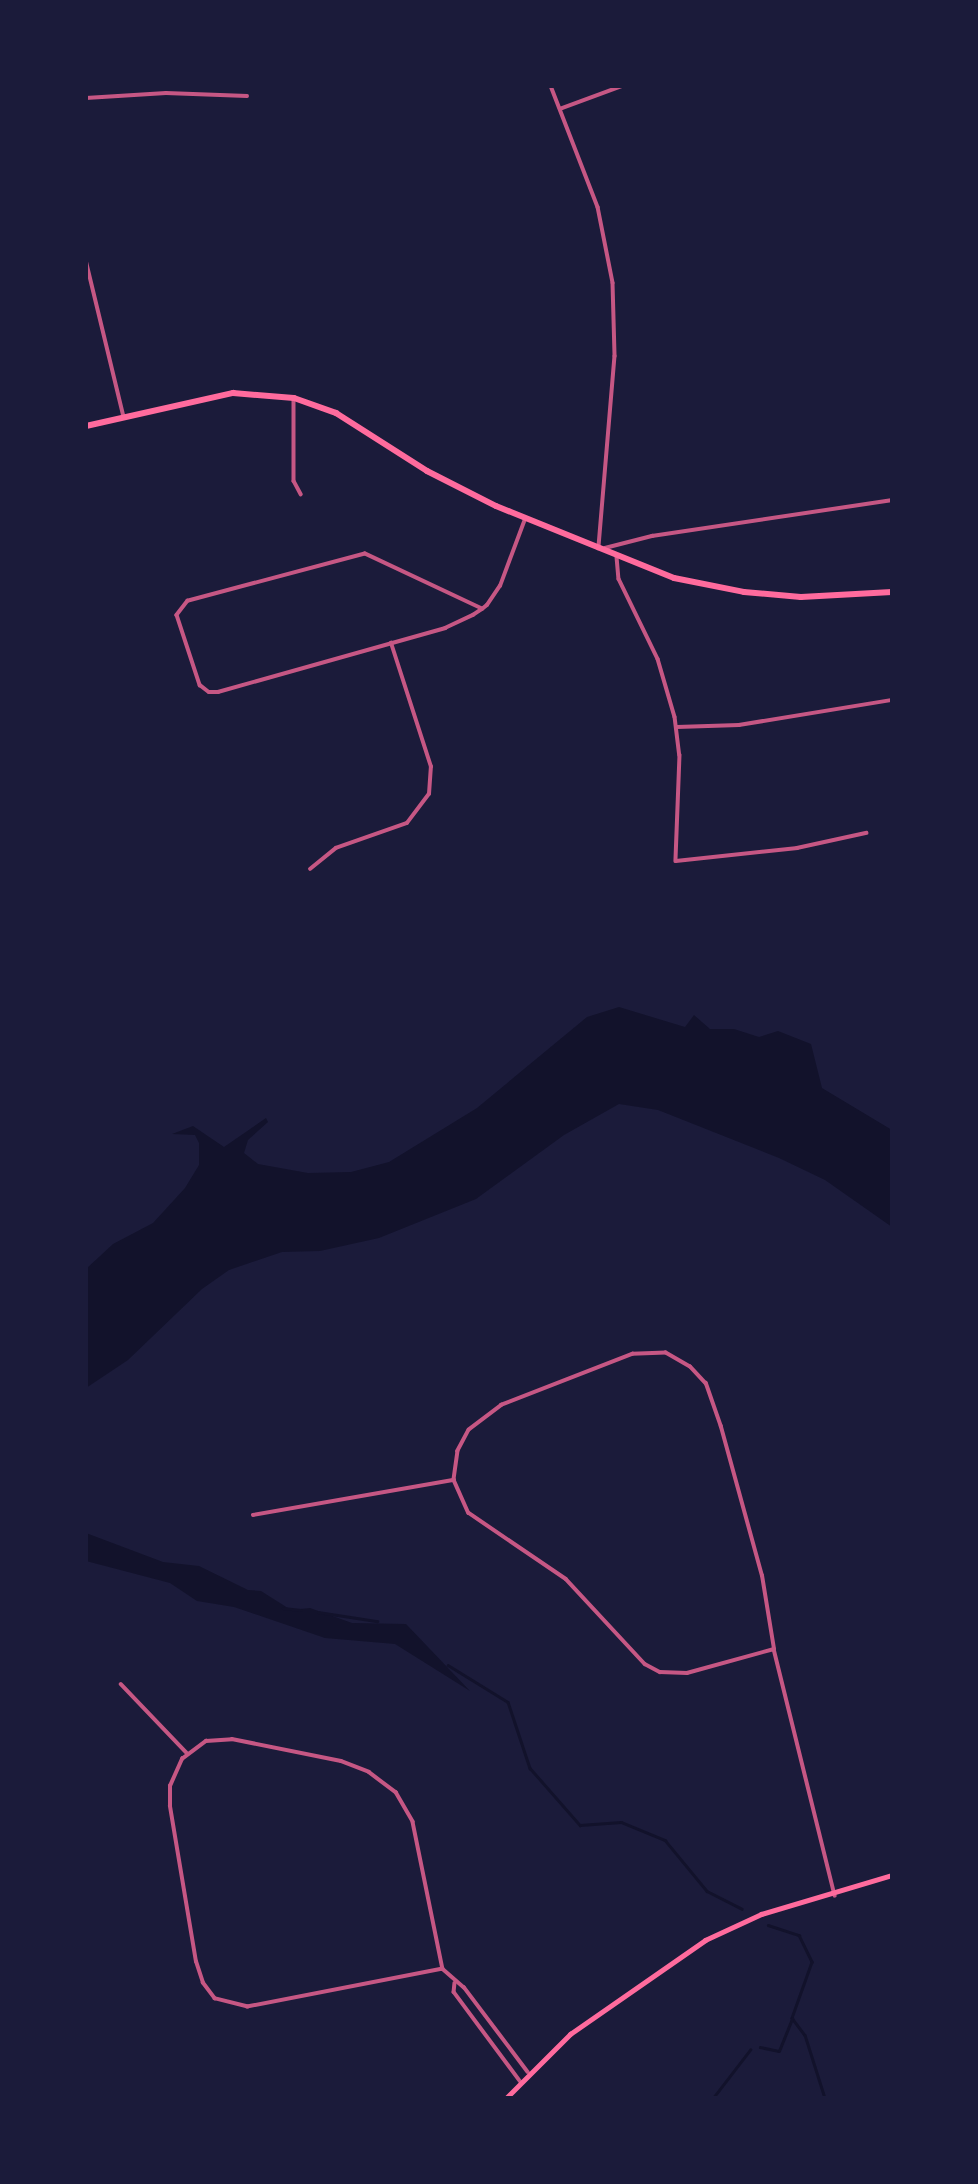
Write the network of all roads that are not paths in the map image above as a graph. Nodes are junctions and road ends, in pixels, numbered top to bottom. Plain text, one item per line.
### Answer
1 (551, 86) edge
2 (622, 86) edge
3 (247, 96) dead end
4 (86, 98) edge
5 (560, 108) junction
6 (86, 261) edge
7 (293, 397) junction
8 (124, 417) junction
9 (86, 426) edge
10 (300, 494) dead end
11 (892, 500) edge
12 (525, 519) junction
13 (598, 550) junction
14 (617, 557) junction
15 (892, 592) edge
16 (482, 610) junction
17 (391, 643) junction
18 (892, 699) edge
19 (677, 727) junction
20 (866, 833) dead end
21 (310, 869) dead end
22 (454, 1480) junction
23 (253, 1515) dead end
24 (774, 1649) junction
25 (121, 1684) dead end
26 (187, 1753) junction
27 (892, 1875) edge
28 (835, 1896) junction
29 (443, 1969) junction
30 (455, 1983) junction
31 (528, 2072) junction
32 (520, 2081) junction
33 (506, 2098) edge

1 - 5 street
2 - 5 street
3 - 4 street
5 - 13 street
6 - 8 street
7 - 8 main road
7 - 10 street
7 - 12 main road
8 - 9 main road
11 - 13 street
12 - 13 main road
12 - 16 street
13 - 14 main road
14 - 15 main road
14 - 19 street
16 - 17 street
16 - 17 street
17 - 21 street
18 - 19 street
19 - 20 street
22 - 23 street
22 - 24 street
22 - 24 street
24 - 28 street
25 - 26 street
26 - 29 street
26 - 29 street
27 - 28 main road
28 - 31 main road
29 - 30 street
30 - 31 street
30 - 32 street
31 - 32 main road
32 - 33 main road

